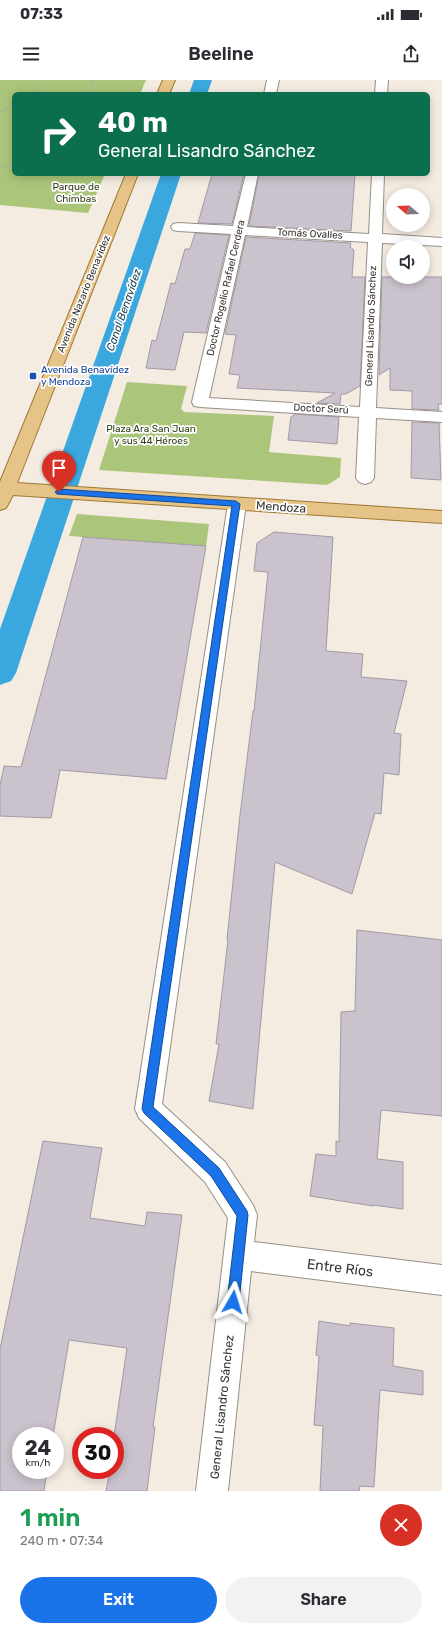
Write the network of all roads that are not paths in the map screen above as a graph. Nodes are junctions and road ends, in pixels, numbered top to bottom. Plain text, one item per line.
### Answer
1 (169, 80) edge
2 (273, 80) edge
3 (382, 80) edge
4 (164, 92) edge
5 (270, 92) edge
6 (381, 92) edge
7 (131, 176) edge
8 (252, 176) edge
9 (378, 176) edge
10 (178, 227) dead end
11 (239, 230) junction
12 (375, 238) junction
13 (442, 242) edge
14 (200, 402) joint
15 (368, 412) junction
16 (442, 416) edge
17 (365, 478) dead end
18 (2, 493) edge
19 (236, 504) junction
20 (442, 517) edge
21 (238, 1255) junction
22 (442, 1280) edge
23 (212, 1491) edge

1 - 4 main road
2 - 5 street
3 - 6 street
7 - 18 main road, Avenida Nazario Benavídez
8 - 11 street, Doctor Rogelio Rafael Cerdera
9 - 12 street, General Lisandro Sánchez
10 - 11 street, Tomás Ovalles
11 - 12 street, Tomás Ovalles
11 - 14 street, Doctor Rogelio Rafael Cerdera
12 - 13 street, Tomás Ovalles
12 - 15 street, General Lisandro Sánchez
14 - 15 street, Doctor Serú
15 - 16 street, Doctor Serú
15 - 17 street, General Lisandro Sánchez
18 - 19 main road, Mendoza
19 - 20 main road, Mendoza
19 - 21 street, General Lisandro Sánchez
21 - 22 street, Entre Ríos
21 - 23 street, General Lisandro Sánchez

